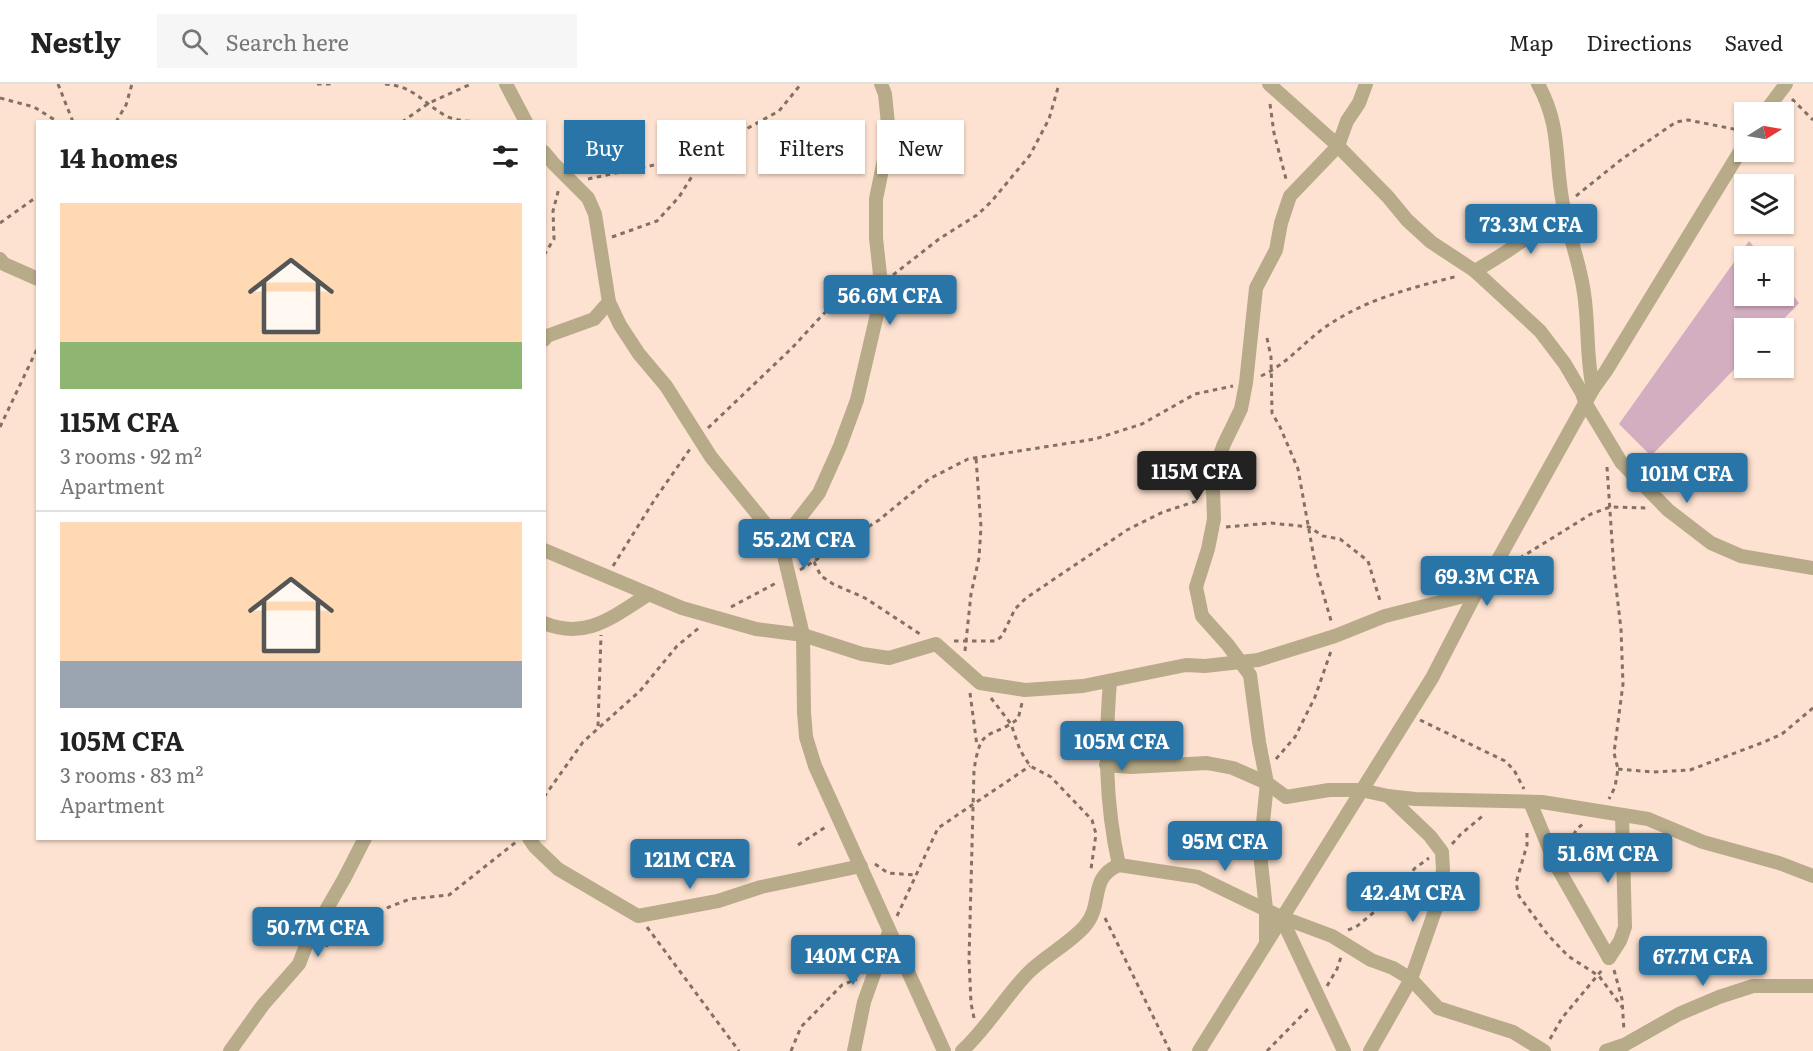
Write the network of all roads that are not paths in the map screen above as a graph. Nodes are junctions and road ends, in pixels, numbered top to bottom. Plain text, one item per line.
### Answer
1 (506, 84) edge
2 (881, 84) edge
3 (1269, 84) edge
4 (1366, 84) edge
5 (1538, 84) edge
6 (1784, 87) edge
7 (1773, 102) edge
8 (525, 120) edge
9 (1338, 146) junction
10 (546, 154) edge
11 (1734, 161) edge
12 (1563, 207) junction
13 (0, 259) edge
14 (1475, 271) junction
15 (36, 278) edge
16 (609, 302) junction
17 (546, 337) edge
18 (1593, 389) junction
19 (1586, 404) junction
20 (546, 551) edge
21 (784, 551) junction
22 (1813, 568) edge
23 (1476, 593) junction
24 (650, 594) junction
25 (546, 623) edge
26 (803, 635) junction
27 (1241, 661) junction
28 (1110, 681) junction
29 (1106, 765) junction
30 (1267, 783) junction
31 (1361, 790) junction
32 (1388, 796) junction
33 (1530, 802) junction
34 (1622, 814) junction
35 (364, 840) edge
36 (530, 840) edge
37 (866, 863) junction
38 (1119, 865) junction
39 (1813, 876) edge
40 (1266, 909) junction
41 (1281, 917) junction
42 (889, 932) junction
43 (1266, 942) junction
44 (1411, 979) junction
45 (1813, 986) edge
46 (230, 1051) edge
47 (854, 1051) edge
48 (944, 1051) edge
49 (962, 1051) edge
50 (1199, 1051) edge
51 (1344, 1051) edge
52 (1370, 1051) edge
53 (1544, 1051) edge
54 (1606, 1051) edge

1 - 8 street
2 - 21 street
3 - 9 street
4 - 9 street
5 - 12 street
6 - 7 street
9 - 14 street
9 - 27 street
10 - 16 street
11 - 18 street
12 - 14 street
12 - 18 street
13 - 15 street
14 - 19 street
16 - 17 street
16 - 21 street
18 - 19 street
19 - 22 street
19 - 23 street
20 - 24 street
21 - 26 street
23 - 27 street
23 - 31 street
24 - 25 street
24 - 26 street
26 - 28 street
26 - 37 street
27 - 28 street
27 - 30 street
28 - 29 street
29 - 30 street
29 - 38 street
30 - 31 street
30 - 40 street
31 - 32 street
31 - 41 street
32 - 33 street
32 - 44 street
33 - 34 street
33 - 34 street
34 - 39 street
35 - 46 street
36 - 37 street
37 - 42 street
38 - 40 street
38 - 49 street
40 - 41 street
40 - 43 street
41 - 43 street
41 - 44 street
41 - 51 street
42 - 47 street
42 - 48 street
43 - 50 street
44 - 52 street
44 - 53 street
45 - 54 street

